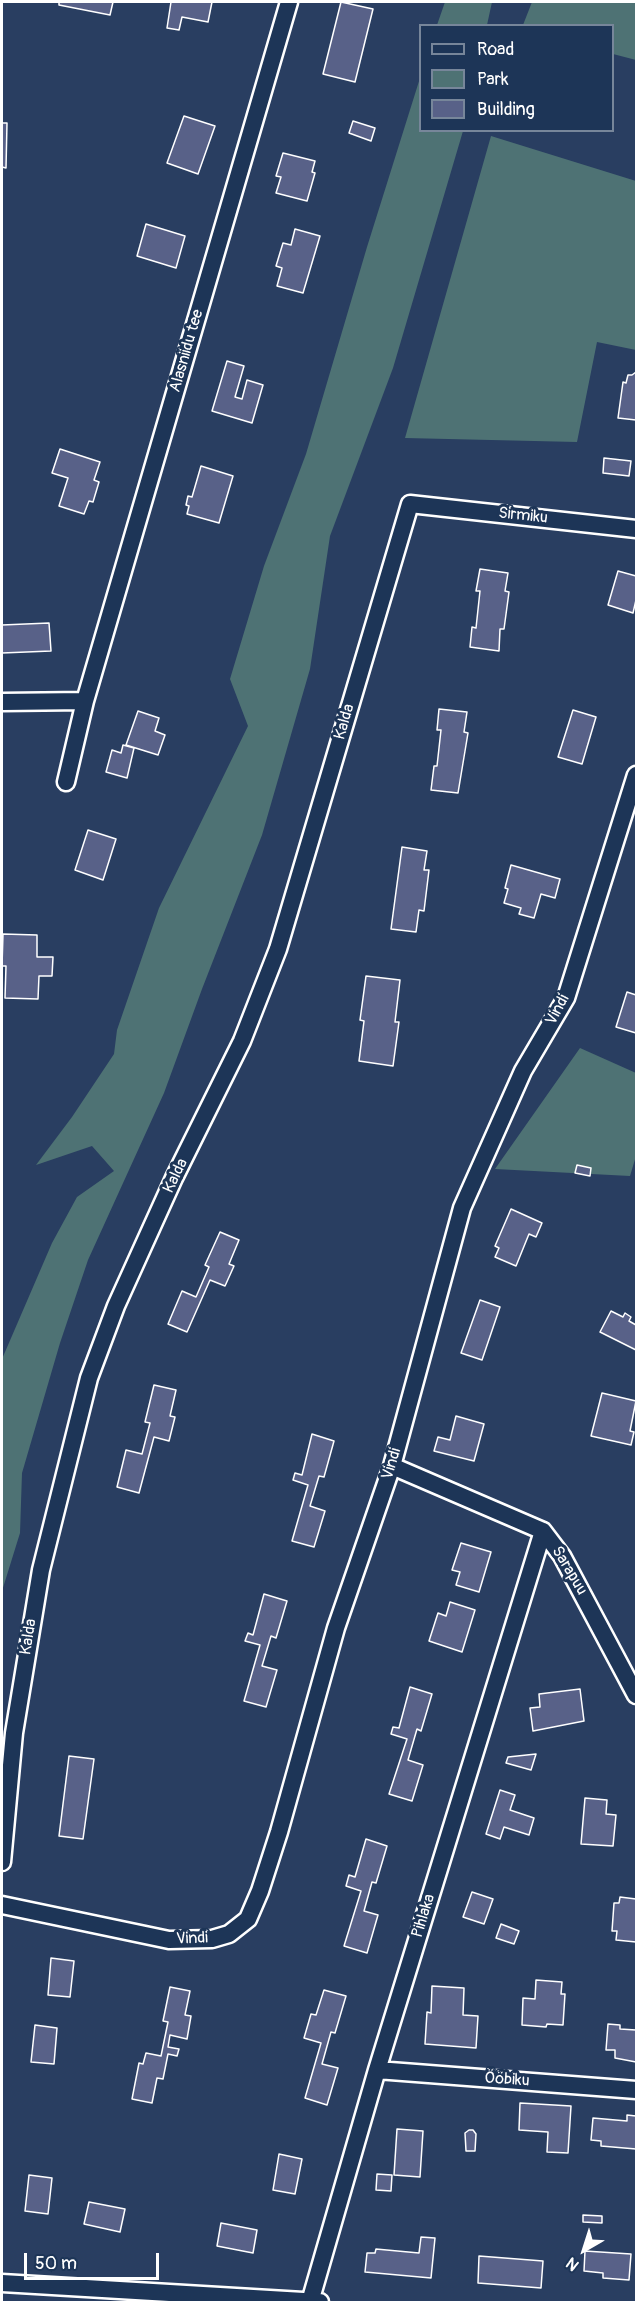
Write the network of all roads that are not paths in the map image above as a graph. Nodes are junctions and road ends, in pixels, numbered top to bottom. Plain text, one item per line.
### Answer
1 (289, 2) edge
2 (410, 504) joint
3 (636, 529) edge
4 (86, 701) junction
5 (2, 702) edge
6 (636, 775) edge
7 (66, 782) dead end
8 (392, 1466) junction
9 (543, 1531) junction
10 (636, 1695) edge
11 (2, 1862) edge
12 (2, 1905) edge
13 (377, 2070) junction
14 (636, 2090) edge
15 (2, 2283) edge
16 (315, 2302) edge

1 - 4 street, Alasniidu tee
2 - 3 street, Sirmiku
2 - 11 street, Kalda
4 - 5 street
4 - 7 street, Alasniidu tee
6 - 8 street, Vindi
8 - 9 street, Sarapuu
8 - 12 street, Vindi
9 - 10 street, Sarapuu
9 - 13 street, Pihlaka
13 - 14 street, Ööbiku
13 - 16 street, Pihlaka
15 - 16 street

